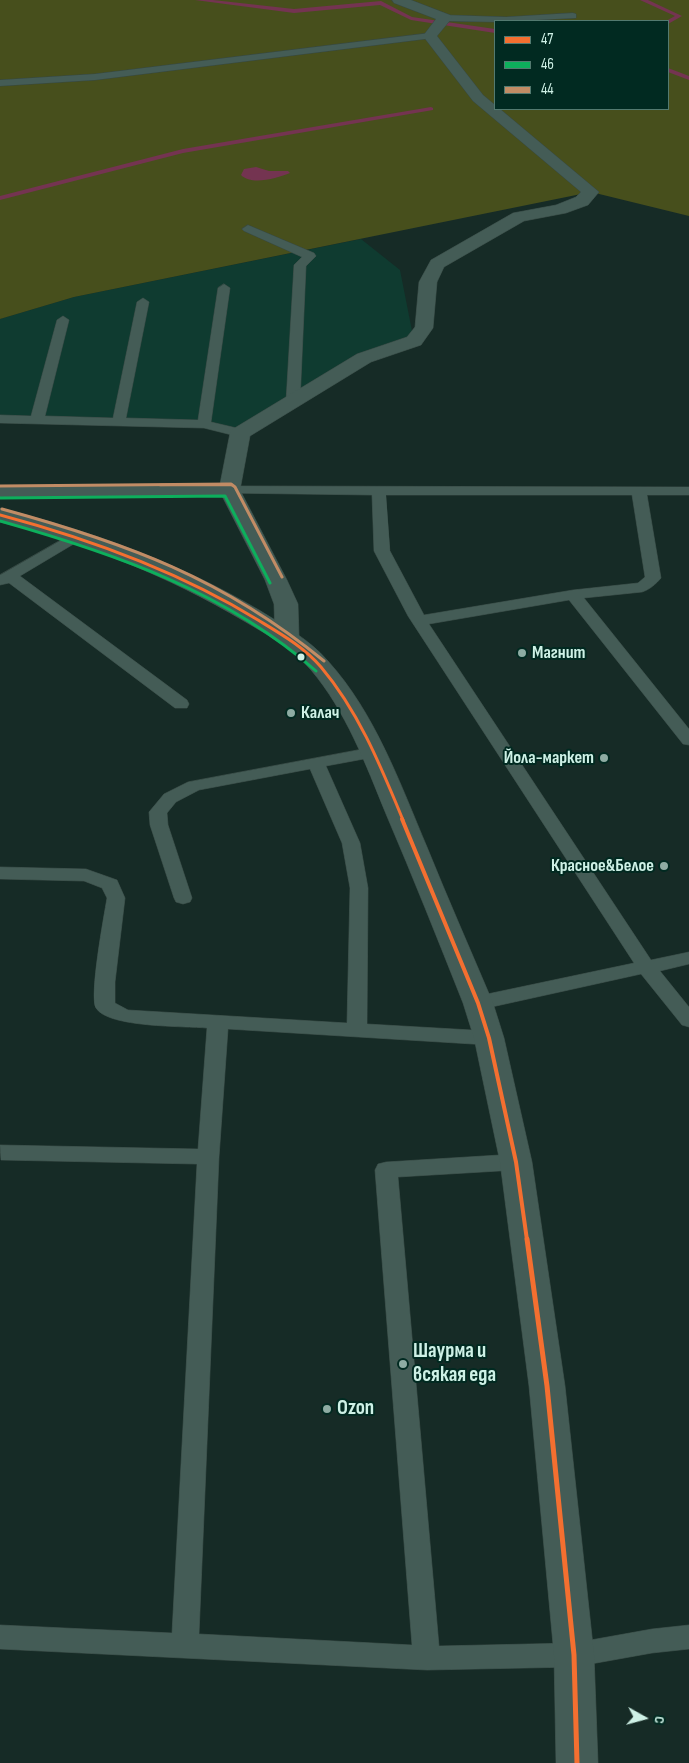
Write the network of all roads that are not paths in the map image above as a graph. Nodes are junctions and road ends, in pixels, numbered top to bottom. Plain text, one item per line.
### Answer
1 (399, 0) edge
2 (573, 16) dead end
3 (506, 20) edge
4 (494, 21) edge
5 (438, 27) junction
6 (0, 83) edge
7 (248, 229) dead end
8 (224, 288) dead end
9 (143, 302) dead end
10 (63, 320) dead end
11 (293, 402) junction
12 (0, 419) edge
13 (37, 420) junction
14 (120, 421) junction
15 (204, 424) junction
16 (240, 433) junction
17 (229, 490) junction
18 (639, 491) junction
19 (689, 491) edge
20 (0, 492) edge
21 (379, 492) junction
22 (0, 515) edge
23 (77, 536) junction
24 (5, 579) edge
25 (573, 596) junction
26 (419, 621) junction
27 (287, 637) junction
28 (181, 704) dead end
29 (689, 740) edge
30 (374, 752) junction
31 (316, 763) junction
32 (0, 873) edge
33 (183, 898) dead end
34 (689, 958) edge
35 (646, 968) junction
36 (478, 1003) junction
37 (689, 1020) edge
38 (218, 1022) junction
39 (357, 1030) junction
40 (489, 1038) junction
41 (1, 1152) edge
42 (208, 1157) junction
43 (516, 1162) junction
44 (0, 1637) edge
45 (689, 1637) edge
46 (185, 1645) junction
47 (574, 1655) junction
48 (427, 1658) junction
49 (577, 1763) edge

1 - 5 street
2 - 3 lane
4 - 5 lane
5 - 6 lane
5 - 11 street
7 - 11 lane
8 - 15 lane
9 - 14 lane
10 - 13 lane
11 - 16 street
12 - 13 lane
13 - 14 lane
14 - 15 lane
15 - 16 lane
16 - 17 street
17 - 20 street
17 - 21 lane
17 - 27 street
18 - 19 lane
18 - 21 lane
18 - 25 lane
21 - 26 lane
22 - 23 street
23 - 24 lane
23 - 27 street
24 - 28 lane
25 - 26 lane
25 - 29 lane
26 - 35 lane
27 - 30 street
30 - 31 lane
30 - 36 street
31 - 33 lane
31 - 39 lane
32 - 38 lane
34 - 35 lane
35 - 36 lane
35 - 37 lane
36 - 40 street
38 - 39 lane
38 - 42 lane
39 - 40 lane
40 - 43 street
41 - 42 lane
42 - 46 lane
43 - 47 street
43 - 48 lane
44 - 46 lane
45 - 47 lane
46 - 48 lane
47 - 48 lane
47 - 49 street

